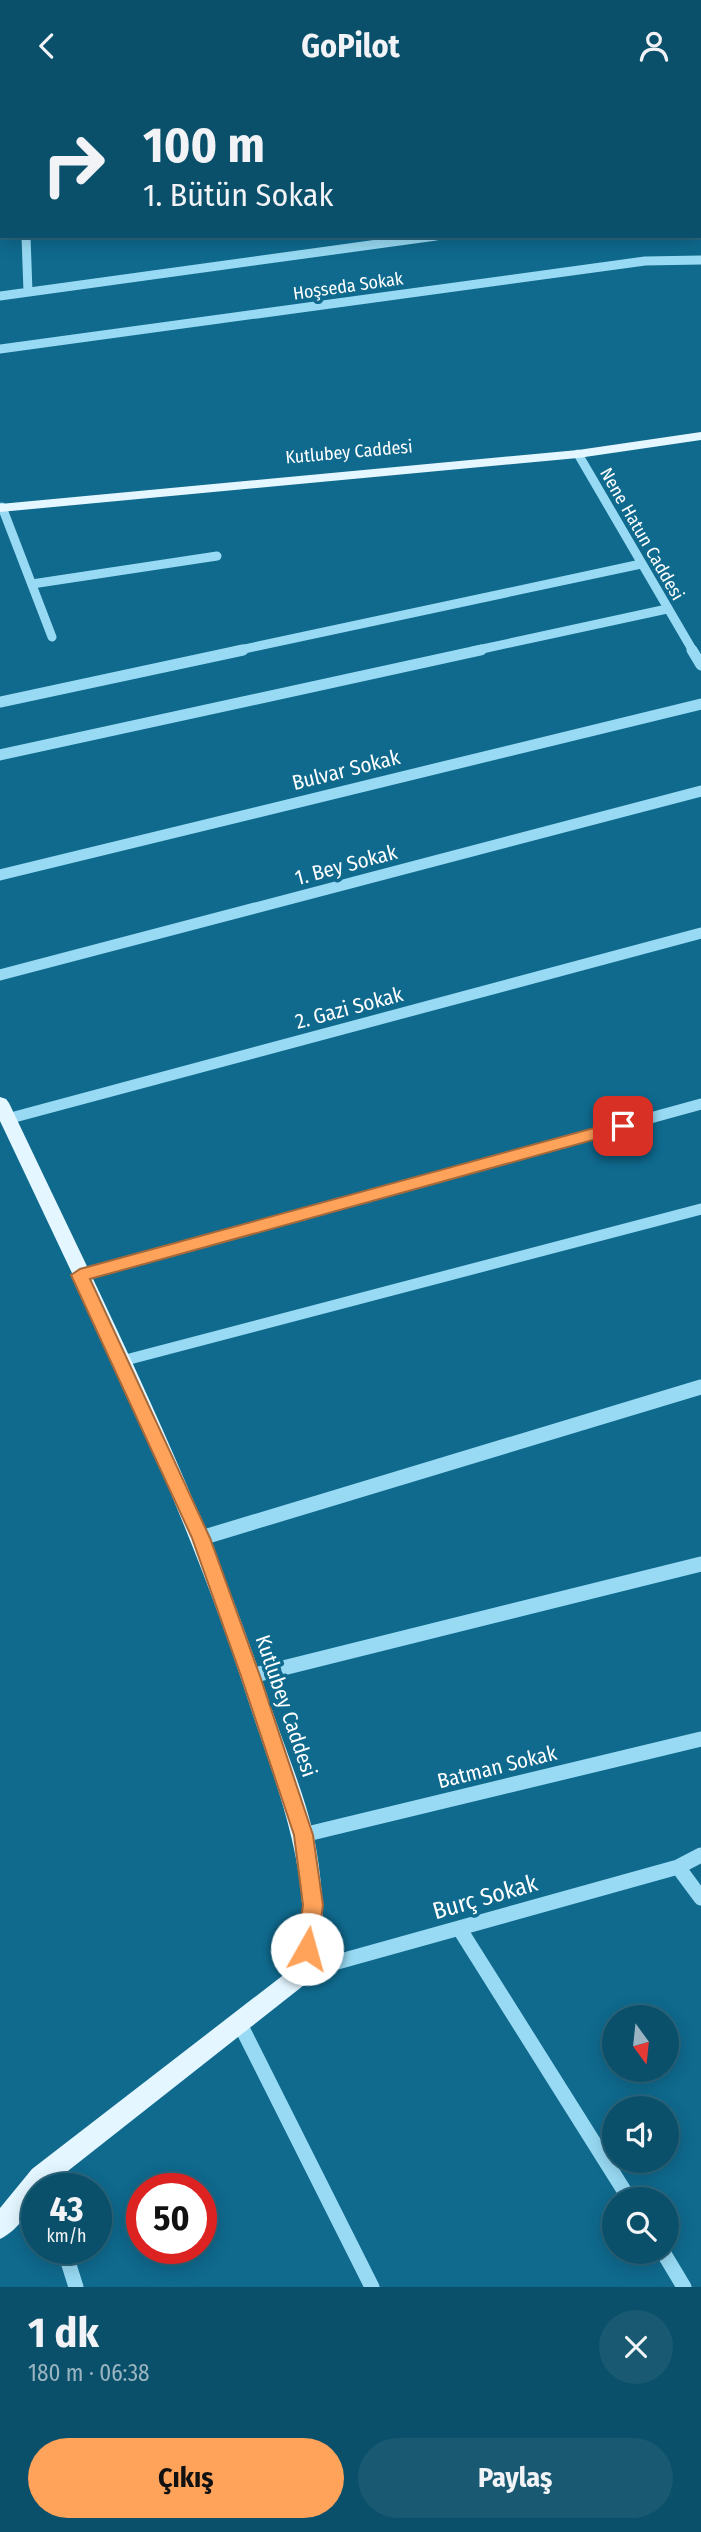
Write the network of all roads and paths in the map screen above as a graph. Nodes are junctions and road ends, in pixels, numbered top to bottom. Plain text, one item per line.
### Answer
1 (26, 238) edge
2 (421, 238) edge
3 (701, 260) edge
4 (28, 292) junction
5 (0, 296) edge
6 (0, 349) edge
7 (701, 436) edge
8 (578, 454) junction
9 (1, 507) edge
10 (217, 556) dead end
11 (641, 564) junction
12 (32, 584) junction
13 (667, 609) junction
14 (52, 637) dead end
15 (701, 665) edge
16 (0, 702) edge
17 (701, 703) edge
18 (0, 755) edge
19 (701, 791) edge
20 (0, 875) edge
21 (701, 933) edge
22 (0, 975) edge
23 (701, 1104) edge
24 (3, 1111) edge
25 (701, 1209) edge
26 (80, 1275) junction
27 (122, 1361) junction
28 (701, 1387) edge
29 (201, 1538) junction
30 (701, 1564) edge
31 (251, 1676) junction
32 (701, 1739) edge
33 (303, 1835) junction
34 (701, 1855) edge
35 (678, 1867) junction
36 (701, 1898) edge
37 (458, 1928) junction
38 (305, 1971) junction
39 (239, 2022) junction
40 (54, 2173) edge
41 (621, 2187) edge
42 (21, 2205) edge
43 (0, 2227) edge
44 (69, 2264) edge
45 (670, 2264) edge
46 (76, 2287) edge
47 (372, 2287) edge
48 (684, 2287) edge

1 - 4 street
2 - 4 street
3 - 6 street, Hoşseda Sokak
4 - 5 street
7 - 8 main road, Kutlubey Caddesi
8 - 9 main road, Kutlubey Caddesi
8 - 11 street, Nene Hatun Caddesi
9 - 12 street
10 - 12 street
11 - 13 street, Nene Hatun Caddesi
11 - 16 street
12 - 14 street
13 - 15 street, Nene Hatun Caddesi
13 - 18 street
17 - 20 street, Bulvar Sokak
19 - 22 street, 1. Bey Sokak
21 - 24 street, 2. Gazi Sokak
23 - 26 street
24 - 26 main road, Kutlubey Caddesi
25 - 27 street
26 - 27 main road, Kutlubey Caddesi
27 - 29 main road, Kutlubey Caddesi
28 - 29 street
29 - 31 main road, Kutlubey Caddesi
30 - 31 street
31 - 33 main road, Kutlubey Caddesi
32 - 33 street, Batman Sokak
33 - 38 main road, Kutlubey Caddesi
34 - 35 street, Burç Sokak
35 - 36 street
35 - 37 street, Burç Sokak
37 - 38 street, Burç Sokak
37 - 41 street
38 - 39 main road
39 - 40 main road
39 - 47 street
42 - 43 main road
44 - 46 street
45 - 48 street

